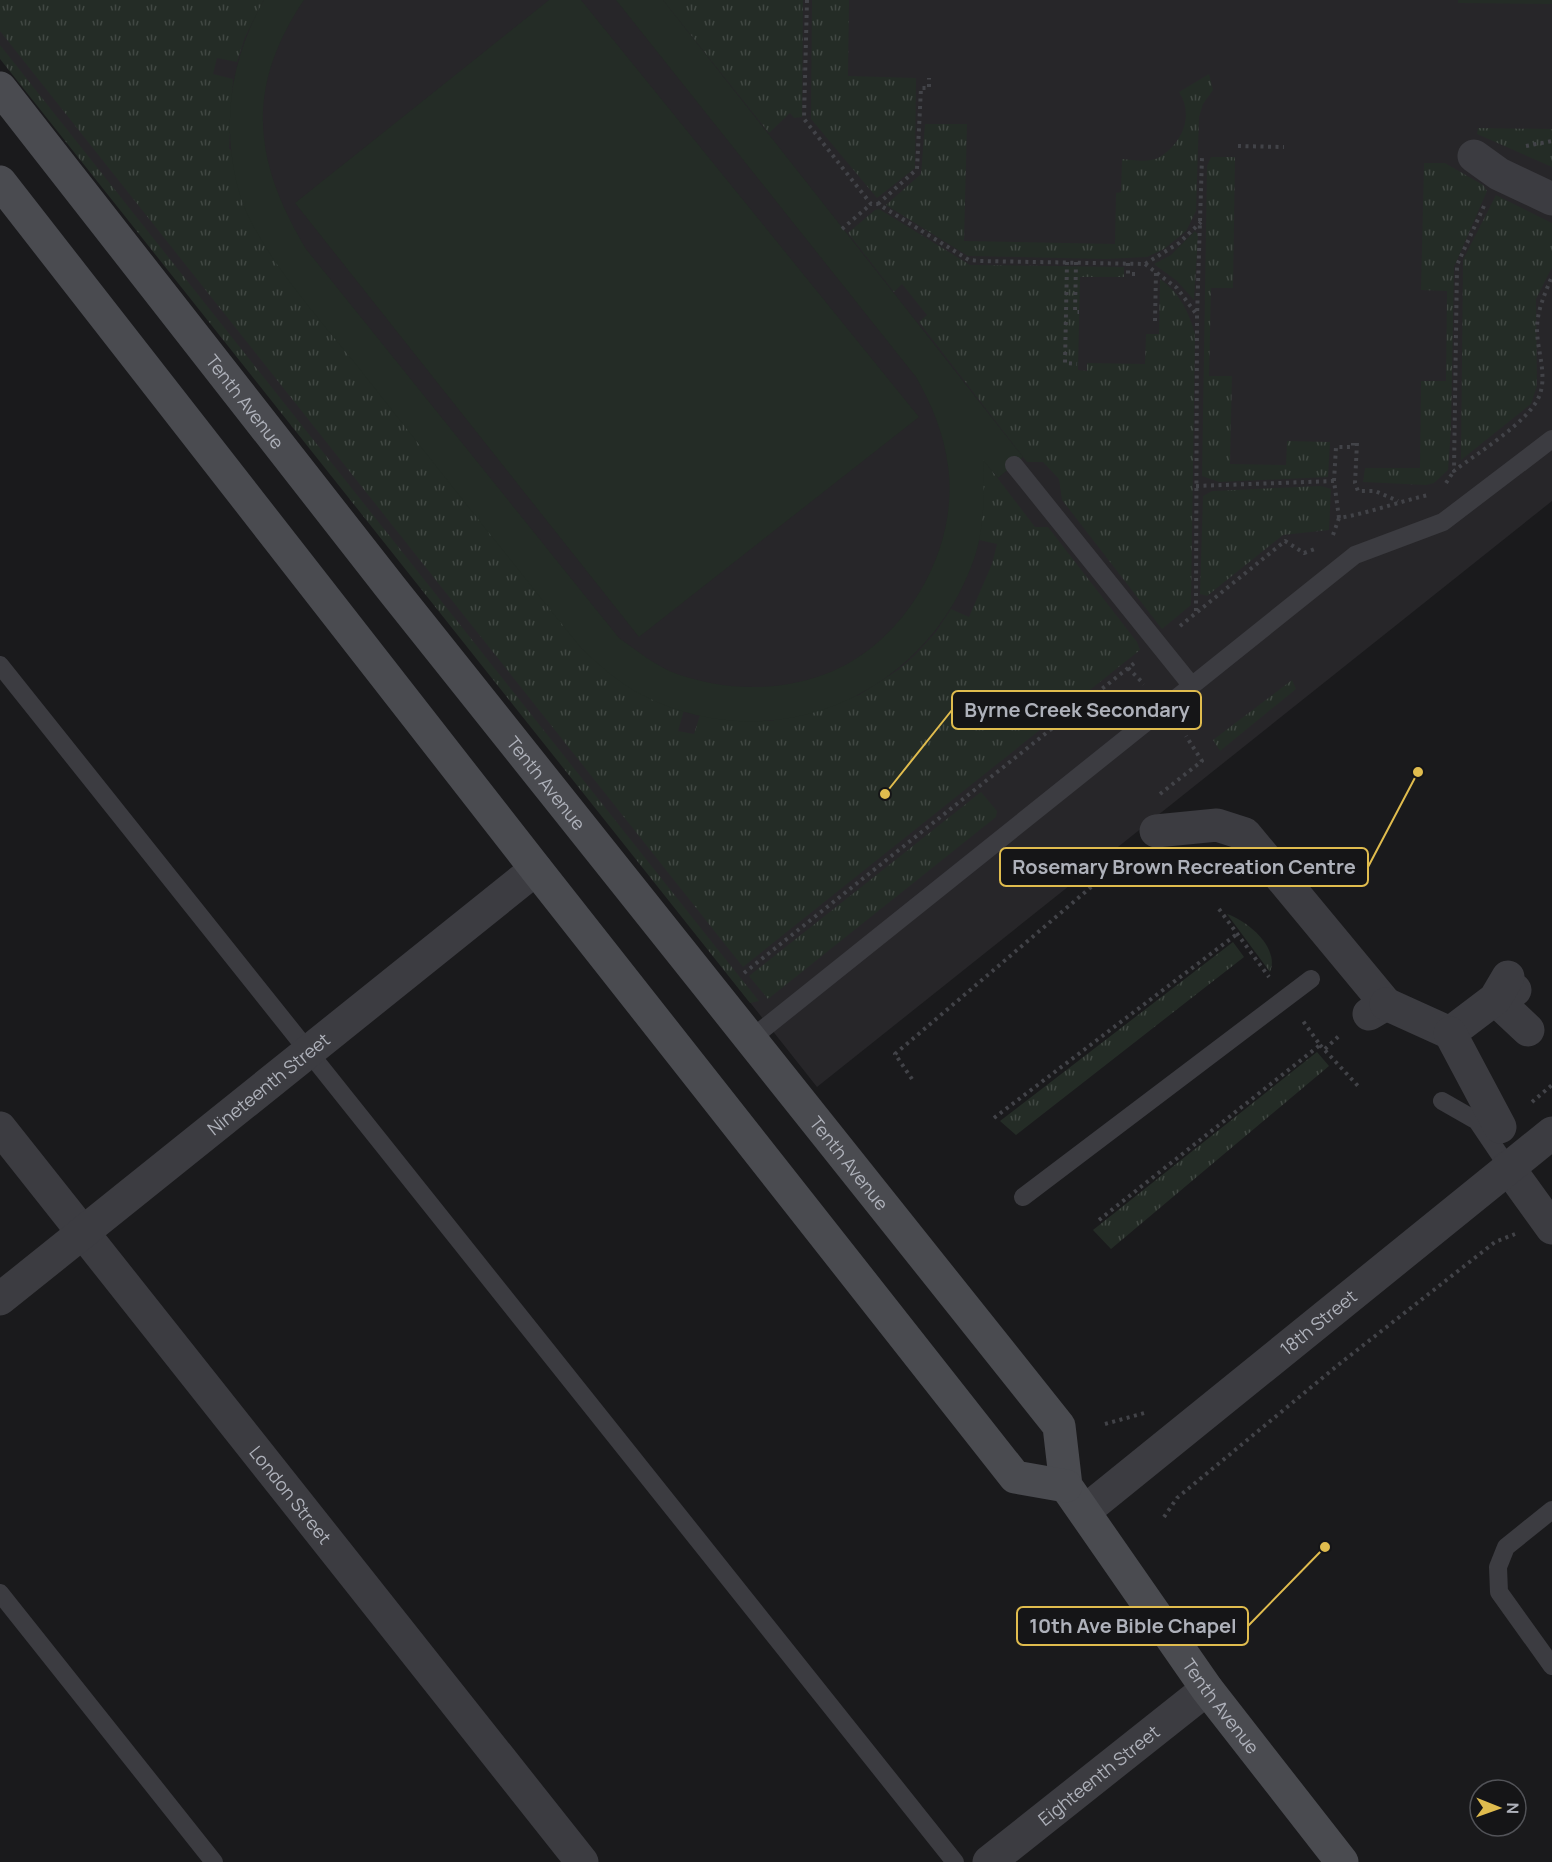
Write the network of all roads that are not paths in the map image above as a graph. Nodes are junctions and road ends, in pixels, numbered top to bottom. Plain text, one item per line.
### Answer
1 (0, 88) edge
2 (1487, 165) road end
3 (0, 182) edge
4 (1552, 199) edge
5 (1552, 439) edge
6 (1014, 465) dead end
7 (0, 665) edge
8 (1192, 686) junction
9 (1156, 831) road end
10 (536, 869) junction
11 (1311, 979) dead end
12 (1528, 1030) dead end
13 (1450, 1033) junction
14 (752, 1038) junction
15 (309, 1053) junction
16 (1442, 1101) dead end
17 (1500, 1127) dead end
18 (0, 1128) edge
19 (1552, 1133) edge
20 (1508, 1167) junction
21 (1023, 1197) dead end
22 (1552, 1228) edge
23 (83, 1233) junction
24 (0, 1299) edge
25 (1075, 1498) junction
26 (1552, 1510) edge
27 (0, 1593) edge
28 (1552, 1666) edge
29 (1207, 1689) junction
30 (214, 1862) edge
31 (582, 1862) edge
32 (955, 1862) edge
33 (989, 1862) edge
34 (1342, 1862) edge

1 - 14 main road, Tenth Avenue
2 - 4 street
3 - 10 main road
5 - 8 lane
6 - 8 lane
7 - 15 lane
8 - 14 lane
9 - 13 street
10 - 15 street, Nineteenth Street
10 - 25 main road
11 - 21 lane
12 - 13 street
13 - 17 street
14 - 25 main road, Tenth Avenue
15 - 23 street, Nineteenth Street
15 - 32 lane
16 - 20 lane
18 - 23 street, London Street
19 - 20 street, 18th Street
20 - 22 street
20 - 25 street, 18th Street
23 - 24 street, Nineteenth Street
23 - 31 street, London Street
25 - 29 main road, Tenth Avenue
26 - 28 lane
27 - 30 lane
29 - 33 street, Eighteenth Street
29 - 34 main road, Tenth Avenue

